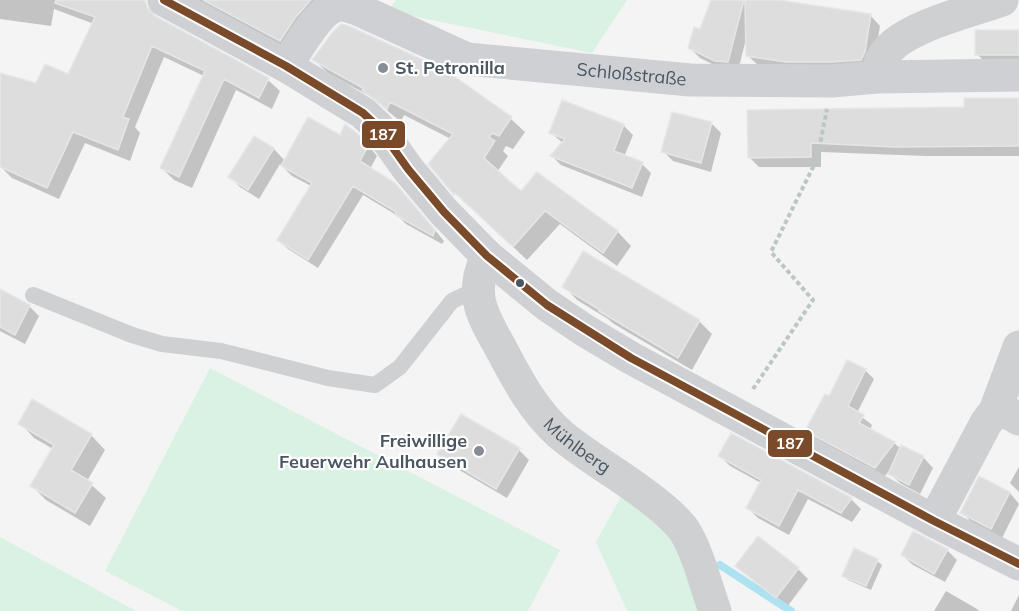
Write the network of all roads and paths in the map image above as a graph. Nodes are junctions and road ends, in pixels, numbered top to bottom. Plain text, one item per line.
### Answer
1 (164, 0) edge
2 (1002, 0) edge
3 (286, 66) junction
4 (1019, 75) edge
5 (876, 77) junction
6 (832, 81) junction
7 (487, 256) junction
8 (477, 289) junction
9 (33, 295) dead end
10 (1019, 347) edge
11 (736, 415) junction
12 (1007, 415) edge
13 (934, 521) junction
14 (1019, 564) edge
15 (714, 611) edge

1 - 3 street
2 - 5 street
3 - 6 street, Schloßstraße
3 - 7 street
4 - 5 street, Schloßstraße
5 - 6 street, Schloßstraße
6 - 11 path
7 - 8 street, Mühlberg
7 - 11 street
8 - 9 lane
8 - 15 street, Mühlberg
10 - 12 street
11 - 13 street
12 - 13 street
13 - 14 street

